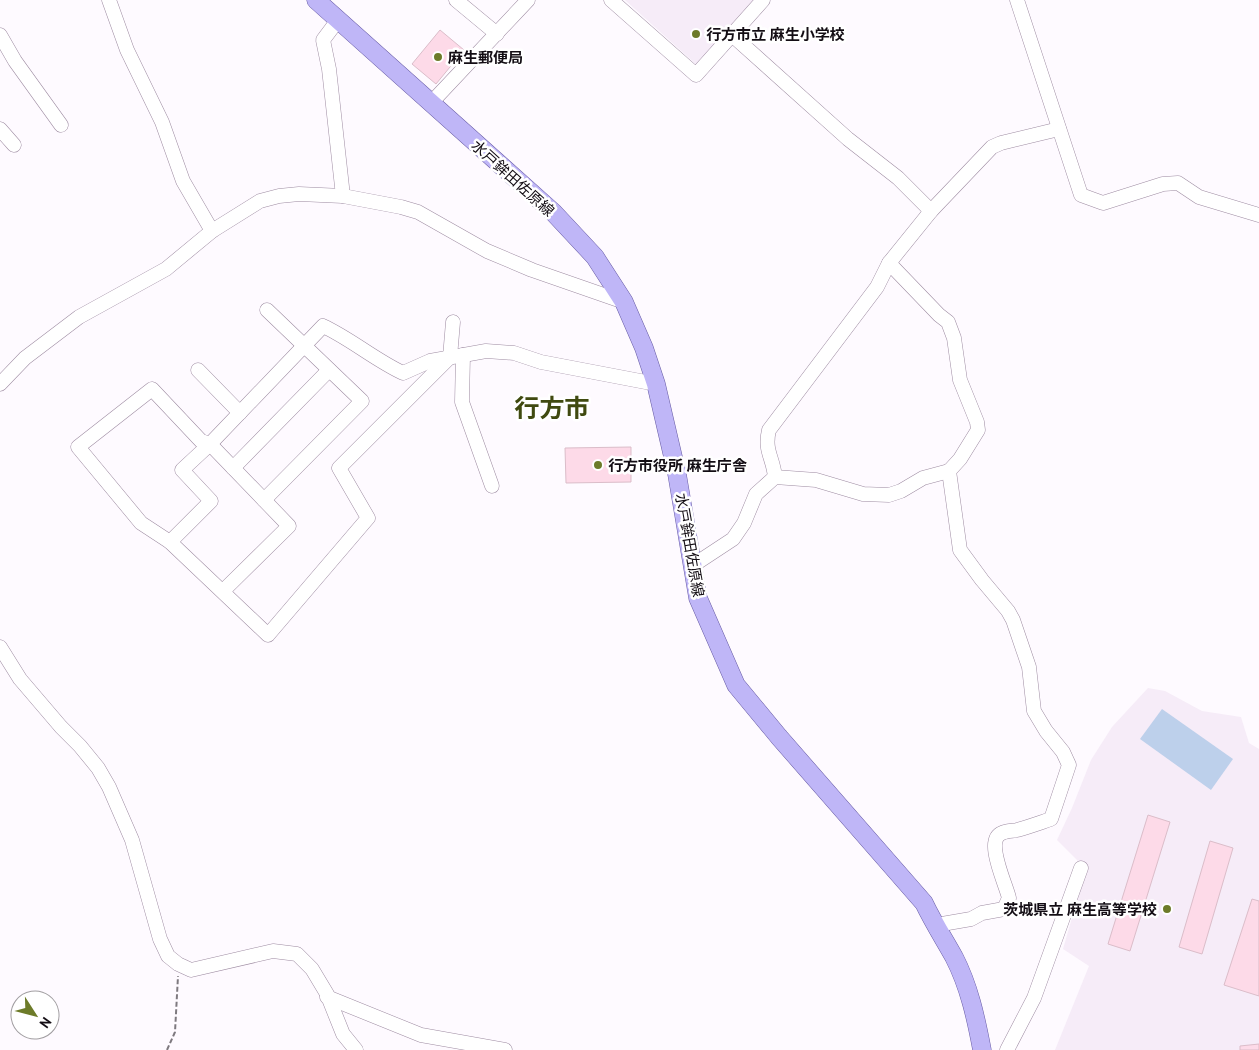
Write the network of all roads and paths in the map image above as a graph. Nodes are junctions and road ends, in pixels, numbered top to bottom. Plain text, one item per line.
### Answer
1 (109, 0) edge
2 (316, 0) edge
3 (456, 0) edge
4 (528, 0) edge
5 (610, 0) edge
6 (763, 0) edge
7 (1017, 0) edge
8 (338, 20) junction
9 (497, 34) junction
10 (0, 35) edge
11 (732, 35) junction
12 (430, 103) junction
13 (61, 125) dead end
14 (0, 129) edge
15 (1059, 129) junction
16 (14, 145) dead end
17 (343, 196) junction
18 (930, 211) junction
19 (1259, 215) edge
20 (212, 231) junction
21 (889, 263) junction
22 (624, 302) junction
23 (267, 310) dead end
24 (453, 322) dead end
25 (305, 346) junction
26 (457, 356) junction
27 (198, 370) dead end
28 (329, 370) junction
29 (0, 384) edge
30 (656, 384) junction
31 (240, 413) junction
32 (210, 444) junction
33 (233, 468) junction
34 (949, 471) junction
35 (775, 477) junction
36 (492, 486) dead end
37 (264, 500) junction
38 (170, 542) junction
39 (692, 566) junction
40 (223, 591) junction
41 (0, 646) edge
42 (1081, 868) dead end
43 (936, 929) junction
44 (178, 964) junction
45 (327, 997) junction
46 (167, 1050) edge
47 (356, 1050) edge
48 (505, 1050) edge
49 (982, 1050) edge
50 (1007, 1050) edge

1 - 20 street
2 - 8 main road, 水戸鉾田佐原線
3 - 9 street
4 - 9 street
5 - 11 street
6 - 11 street
7 - 15 street
8 - 12 main road, 水戸鉾田佐原線
8 - 17 street
9 - 12 street
10 - 13 street
11 - 18 street
12 - 22 main road, 水戸鉾田佐原線
14 - 16 street
15 - 18 street
15 - 19 street
17 - 20 street
17 - 22 street
18 - 21 street
20 - 29 street
21 - 34 street
21 - 35 street
22 - 30 main road, 水戸鉾田佐原線
23 - 25 street
24 - 26 street
25 - 26 street
25 - 28 street
25 - 31 street
26 - 30 street
26 - 36 street
26 - 40 street
27 - 31 street
28 - 33 street
28 - 37 street
30 - 39 main road, 水戸鉾田佐原線
31 - 32 street
32 - 33 street
32 - 38 street
32 - 38 street
33 - 37 street
34 - 35 street
34 - 43 street
35 - 39 street
37 - 40 street
38 - 40 street
39 - 43 main road, 水戸鉾田佐原線
41 - 44 street
42 - 50 street
43 - 49 main road, 水戸鉾田佐原線
44 - 45 street
44 - 46 path
45 - 47 street
45 - 48 street

